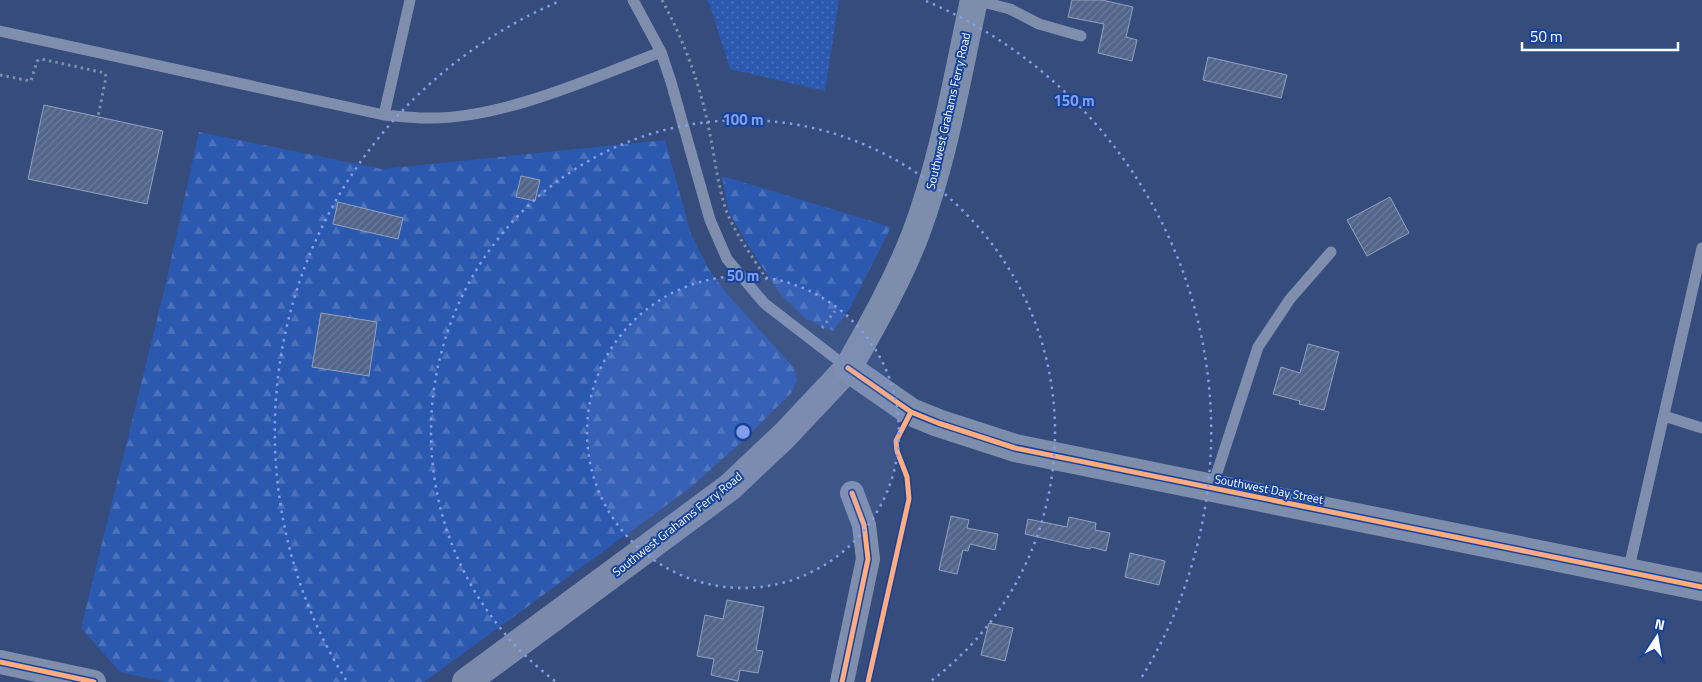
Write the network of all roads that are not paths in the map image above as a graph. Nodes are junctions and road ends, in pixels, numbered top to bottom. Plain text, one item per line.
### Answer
1 (410, 0) edge
2 (633, 0) edge
3 (974, 0) edge
4 (0, 31) edge
5 (1081, 36) dead end
6 (661, 52) junction
7 (384, 115) junction
8 (1702, 248) edge
9 (1331, 252) dead end
10 (848, 368) junction
11 (1664, 416) junction
12 (1702, 428) edge
13 (1212, 488) junction
14 (852, 493) dead end
15 (1628, 572) junction
16 (1702, 587) edge
17 (0, 662) edge
18 (94, 682) edge
19 (466, 682) edge
20 (842, 682) edge

1 - 7 lane
2 - 6 lane
3 - 5 lane
3 - 10 main road, Southwest Grahams Ferry Road
4 - 7 lane
6 - 7 lane
6 - 10 lane
8 - 11 lane
9 - 13 lane
10 - 13 main road, Southwest Day Street
10 - 19 main road, Southwest Grahams Ferry Road
11 - 12 lane
11 - 15 lane
13 - 15 main road, Southwest Day Street
14 - 20 street
15 - 16 main road, Southwest Day Street
17 - 18 street

